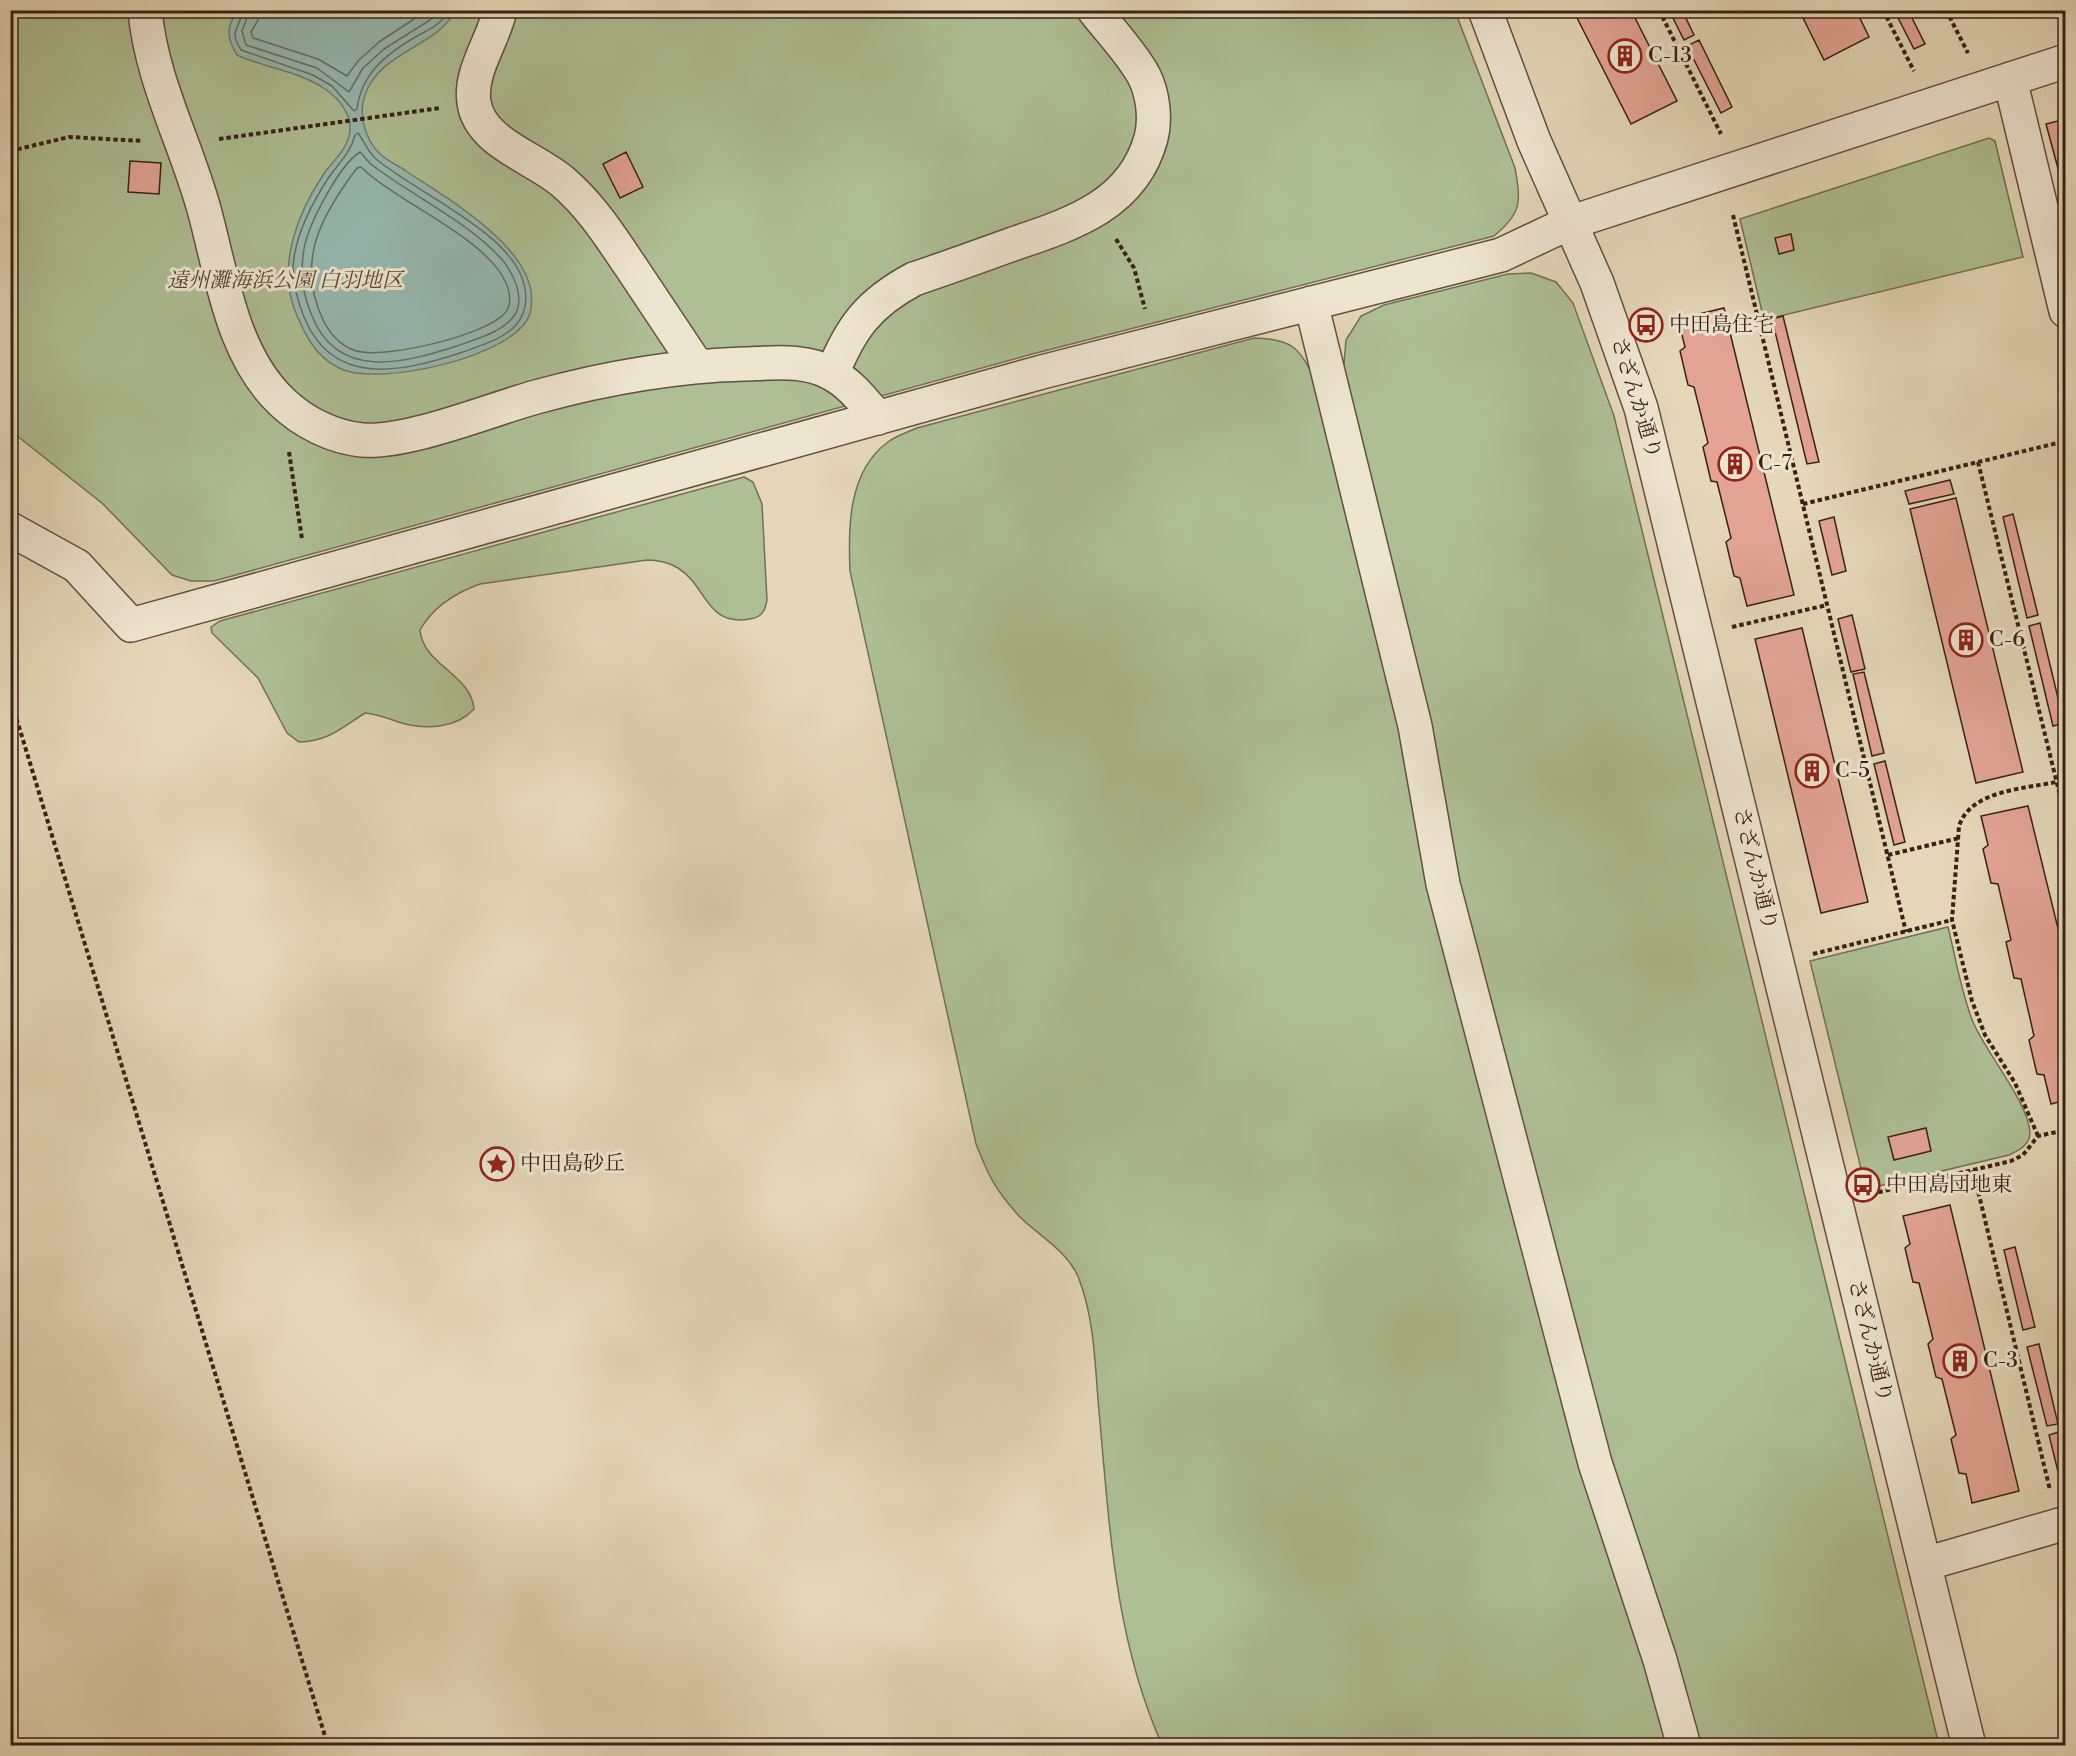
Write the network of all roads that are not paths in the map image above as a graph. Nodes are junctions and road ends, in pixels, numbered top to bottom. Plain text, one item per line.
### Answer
1 (145, 10) edge
2 (500, 10) edge
3 (1094, 10) edge
4 (1485, 10) edge
5 (2066, 61) edge
6 (2010, 79) junction
7 (1569, 223) junction
8 (1311, 303) junction
9 (2066, 311) edge
10 (697, 366) junction
11 (832, 374) junction
12 (878, 417) junction
13 (10, 529) edge
14 (2066, 1523) edge
15 (1925, 1564) junction
16 (1684, 1746) edge
17 (1969, 1746) edge

1 - 10 street
2 - 10 street
3 - 11 street
4 - 7 street, さざんか通り
5 - 6 street
6 - 7 street
6 - 9 street
7 - 8 street
7 - 15 street, さざんか通り
8 - 12 street
8 - 16 street
10 - 11 street
11 - 12 street
12 - 13 street
14 - 15 street
15 - 17 street, さざんか通り

